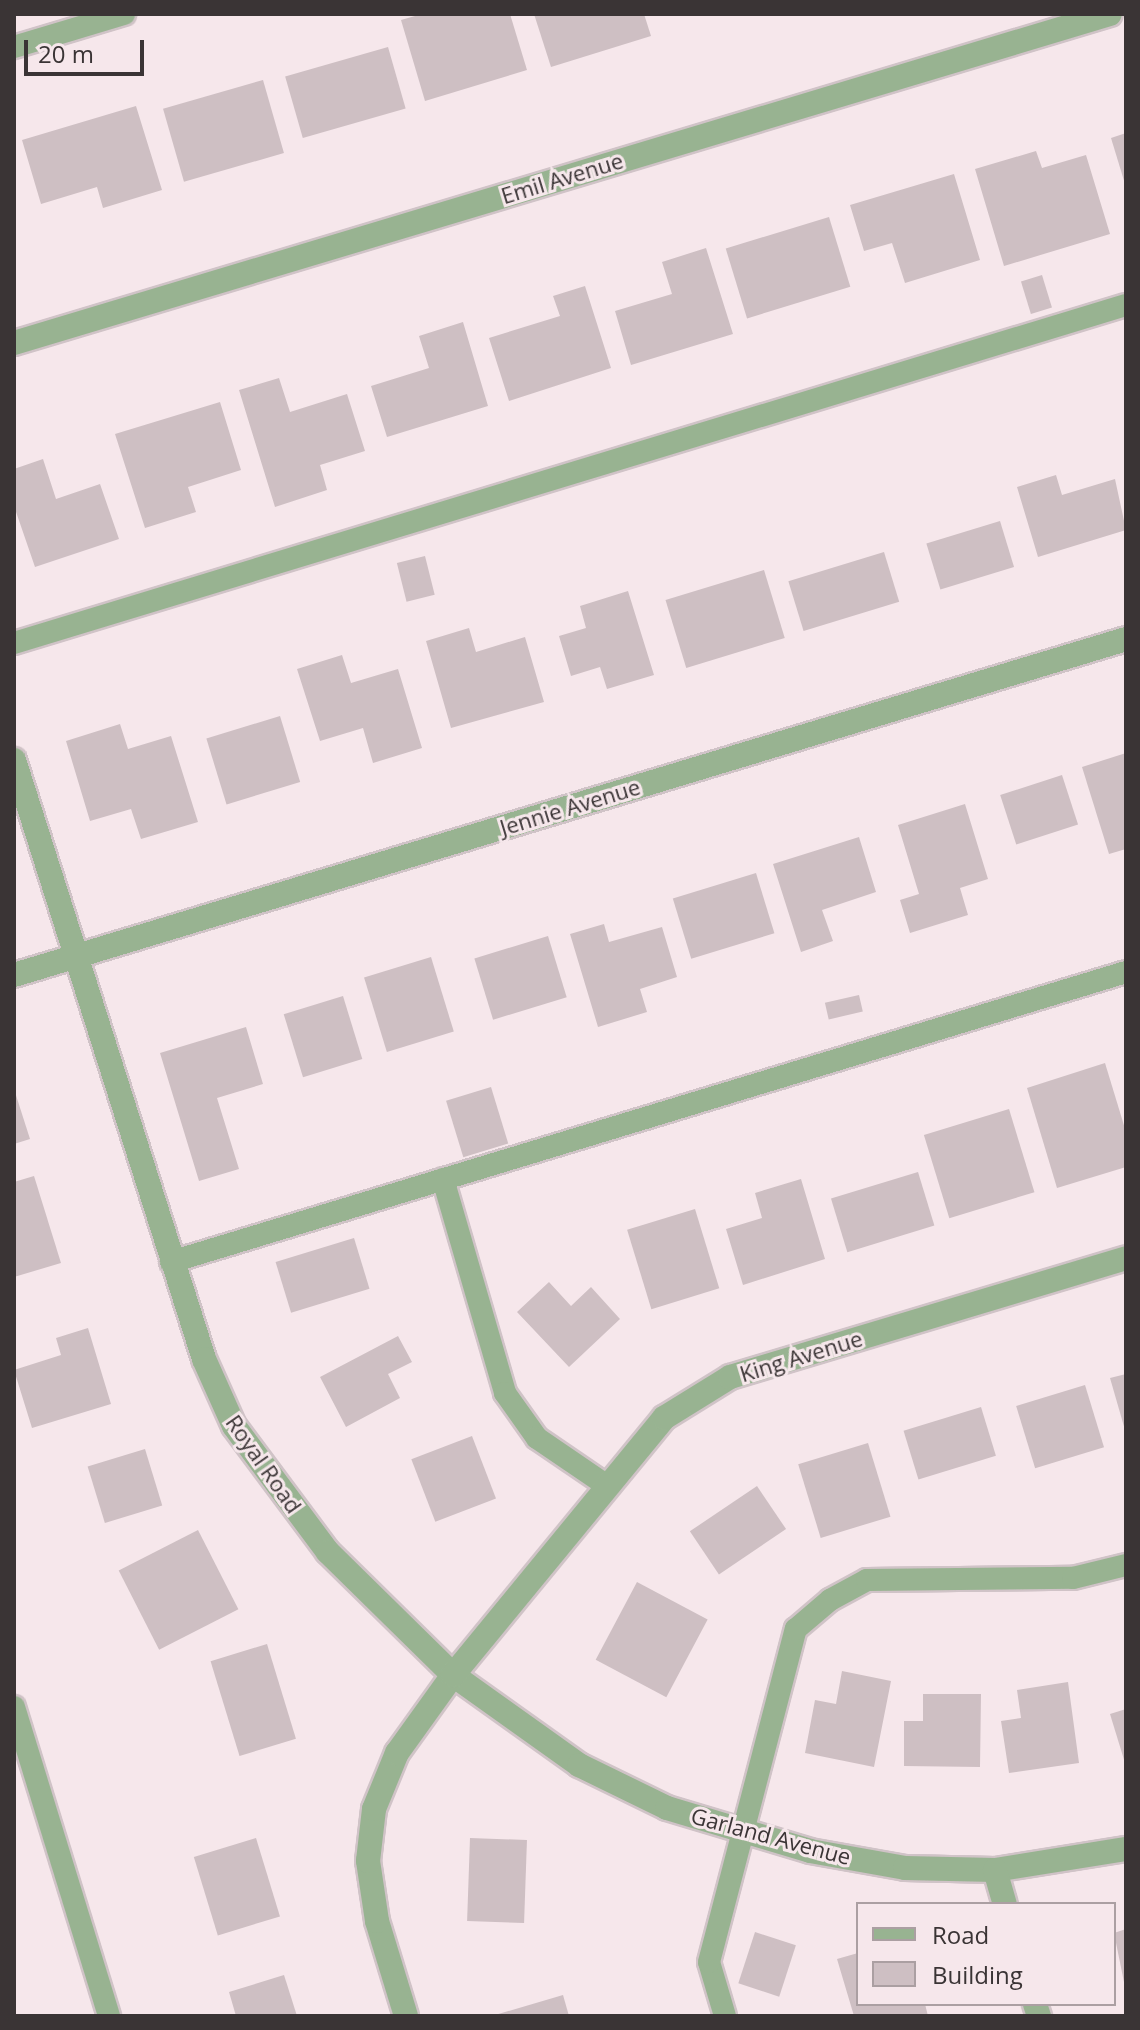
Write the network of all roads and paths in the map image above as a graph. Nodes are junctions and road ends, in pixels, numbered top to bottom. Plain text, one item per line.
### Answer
1 (124, 14) edge
2 (1110, 14) edge
3 (14, 47) edge
4 (1126, 305) edge
5 (14, 343) edge
6 (1126, 639) edge
7 (14, 643) edge
8 (14, 760) edge
9 (74, 957) junction
10 (1126, 972) edge
11 (14, 975) edge
12 (443, 1179) junction
13 (1126, 1258) edge
14 (171, 1262) junction
15 (606, 1485) junction
16 (1126, 1565) edge
17 (453, 1675) junction
18 (14, 1707) edge
19 (744, 1831) junction
20 (1126, 1849) edge
21 (995, 1870) junction
22 (1004, 1902) edge
23 (109, 2016) edge
24 (406, 2016) edge
25 (725, 2016) edge

1 - 3 lane
2 - 5 street, Emil Avenue
4 - 7 lane
6 - 9 street, Jennie Avenue
8 - 9 street, Royal Road
9 - 11 street, Jennie Avenue
9 - 14 street, Royal Road
10 - 12 lane
12 - 14 lane
12 - 15 lane
13 - 15 street, King Avenue
14 - 17 street, Royal Road
15 - 17 street, King Avenue
16 - 19 lane
17 - 19 street, Garland Avenue
17 - 24 street
18 - 23 lane
19 - 21 street, Garland Avenue
19 - 25 lane
20 - 21 street, Garland Avenue
21 - 22 street

